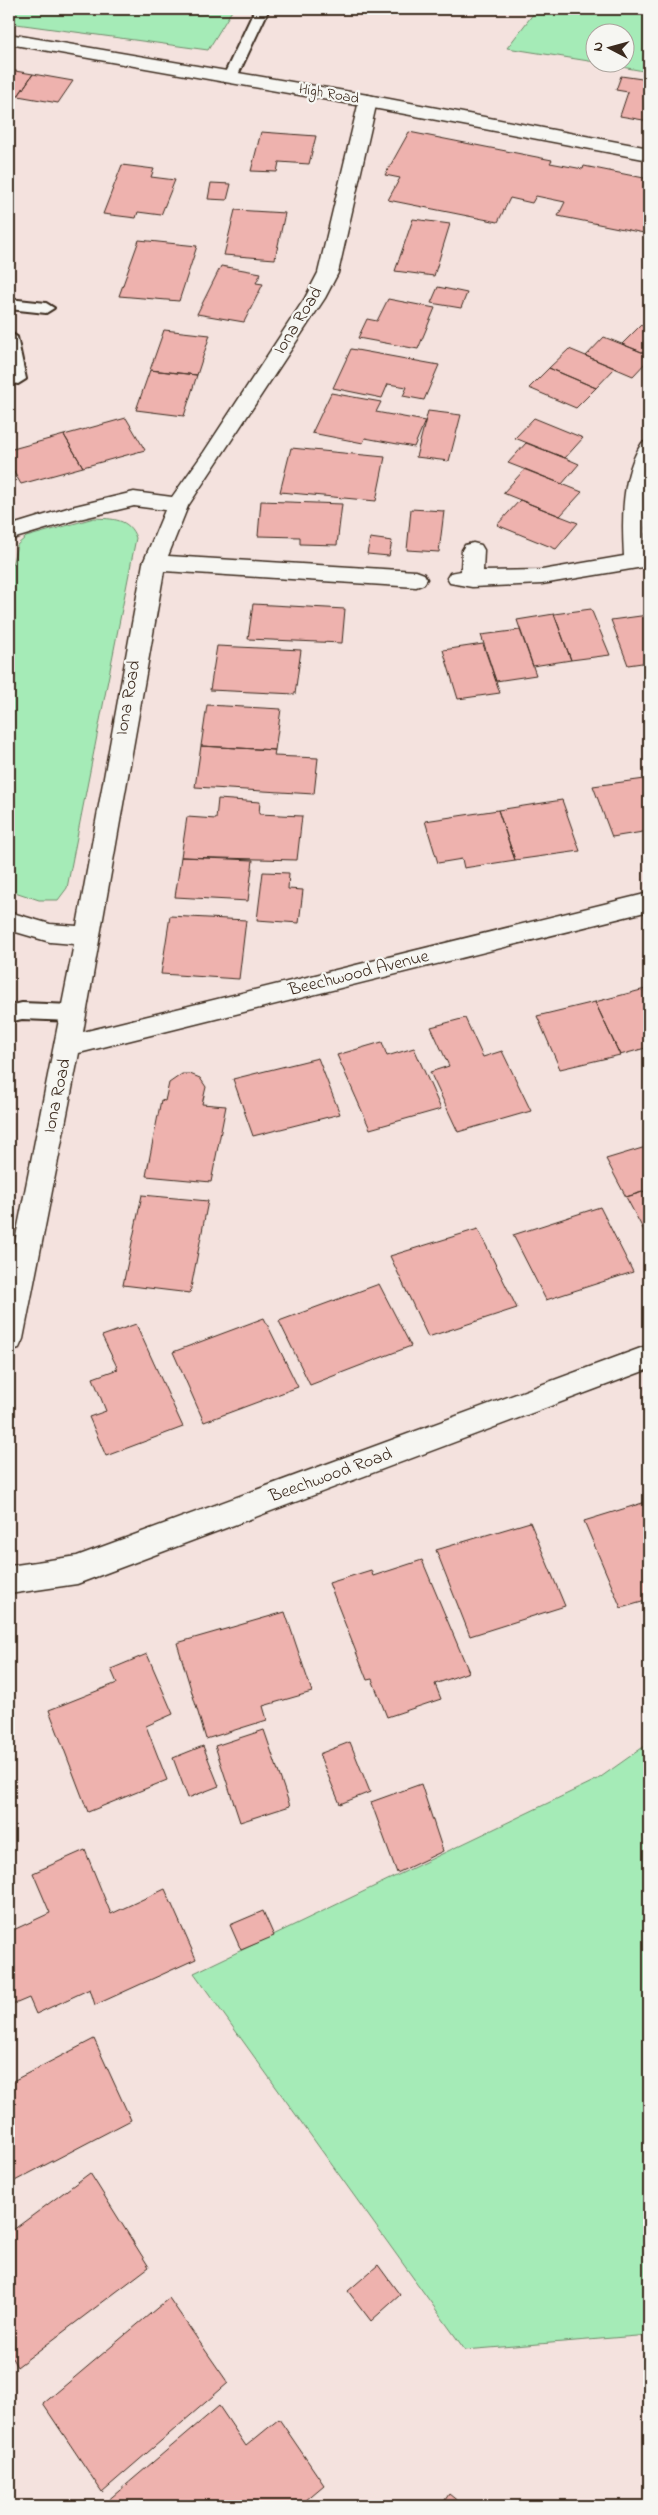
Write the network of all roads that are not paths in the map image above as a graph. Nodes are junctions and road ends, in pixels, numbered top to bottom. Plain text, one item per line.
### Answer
1 (262, 9) edge
2 (9, 39) edge
3 (230, 76) junction
4 (368, 101) junction
5 (649, 154) edge
6 (9, 304) edge
7 (46, 308) dead end
8 (9, 336) edge
9 (18, 379) dead end
10 (649, 448) edge
11 (178, 505) junction
12 (9, 533) edge
13 (473, 550) dead end
14 (642, 560) edge
15 (154, 563) junction
16 (416, 579) dead end
17 (649, 902) edge
18 (9, 921) edge
19 (88, 936) junction
20 (72, 1013) junction
21 (9, 1014) edge
22 (68, 1046) junction
23 (9, 1338) edge
24 (649, 1357) edge
25 (9, 1580) edge

1 - 3 lane
2 - 3 street, High Road
3 - 4 street, High Road
4 - 5 street, High Road
4 - 11 street, Iona Road
6 - 7 lane
8 - 9 lane
10 - 14 street
11 - 12 street
11 - 15 street, Iona Road
13 - 14 street
15 - 16 street
15 - 19 street, Iona Road
17 - 22 street, Beechwood Avenue
18 - 19 street
19 - 20 street, Iona Road
20 - 21 lane
20 - 22 street, Iona Road
22 - 23 street, Iona Road
24 - 25 street, Beechwood Road

